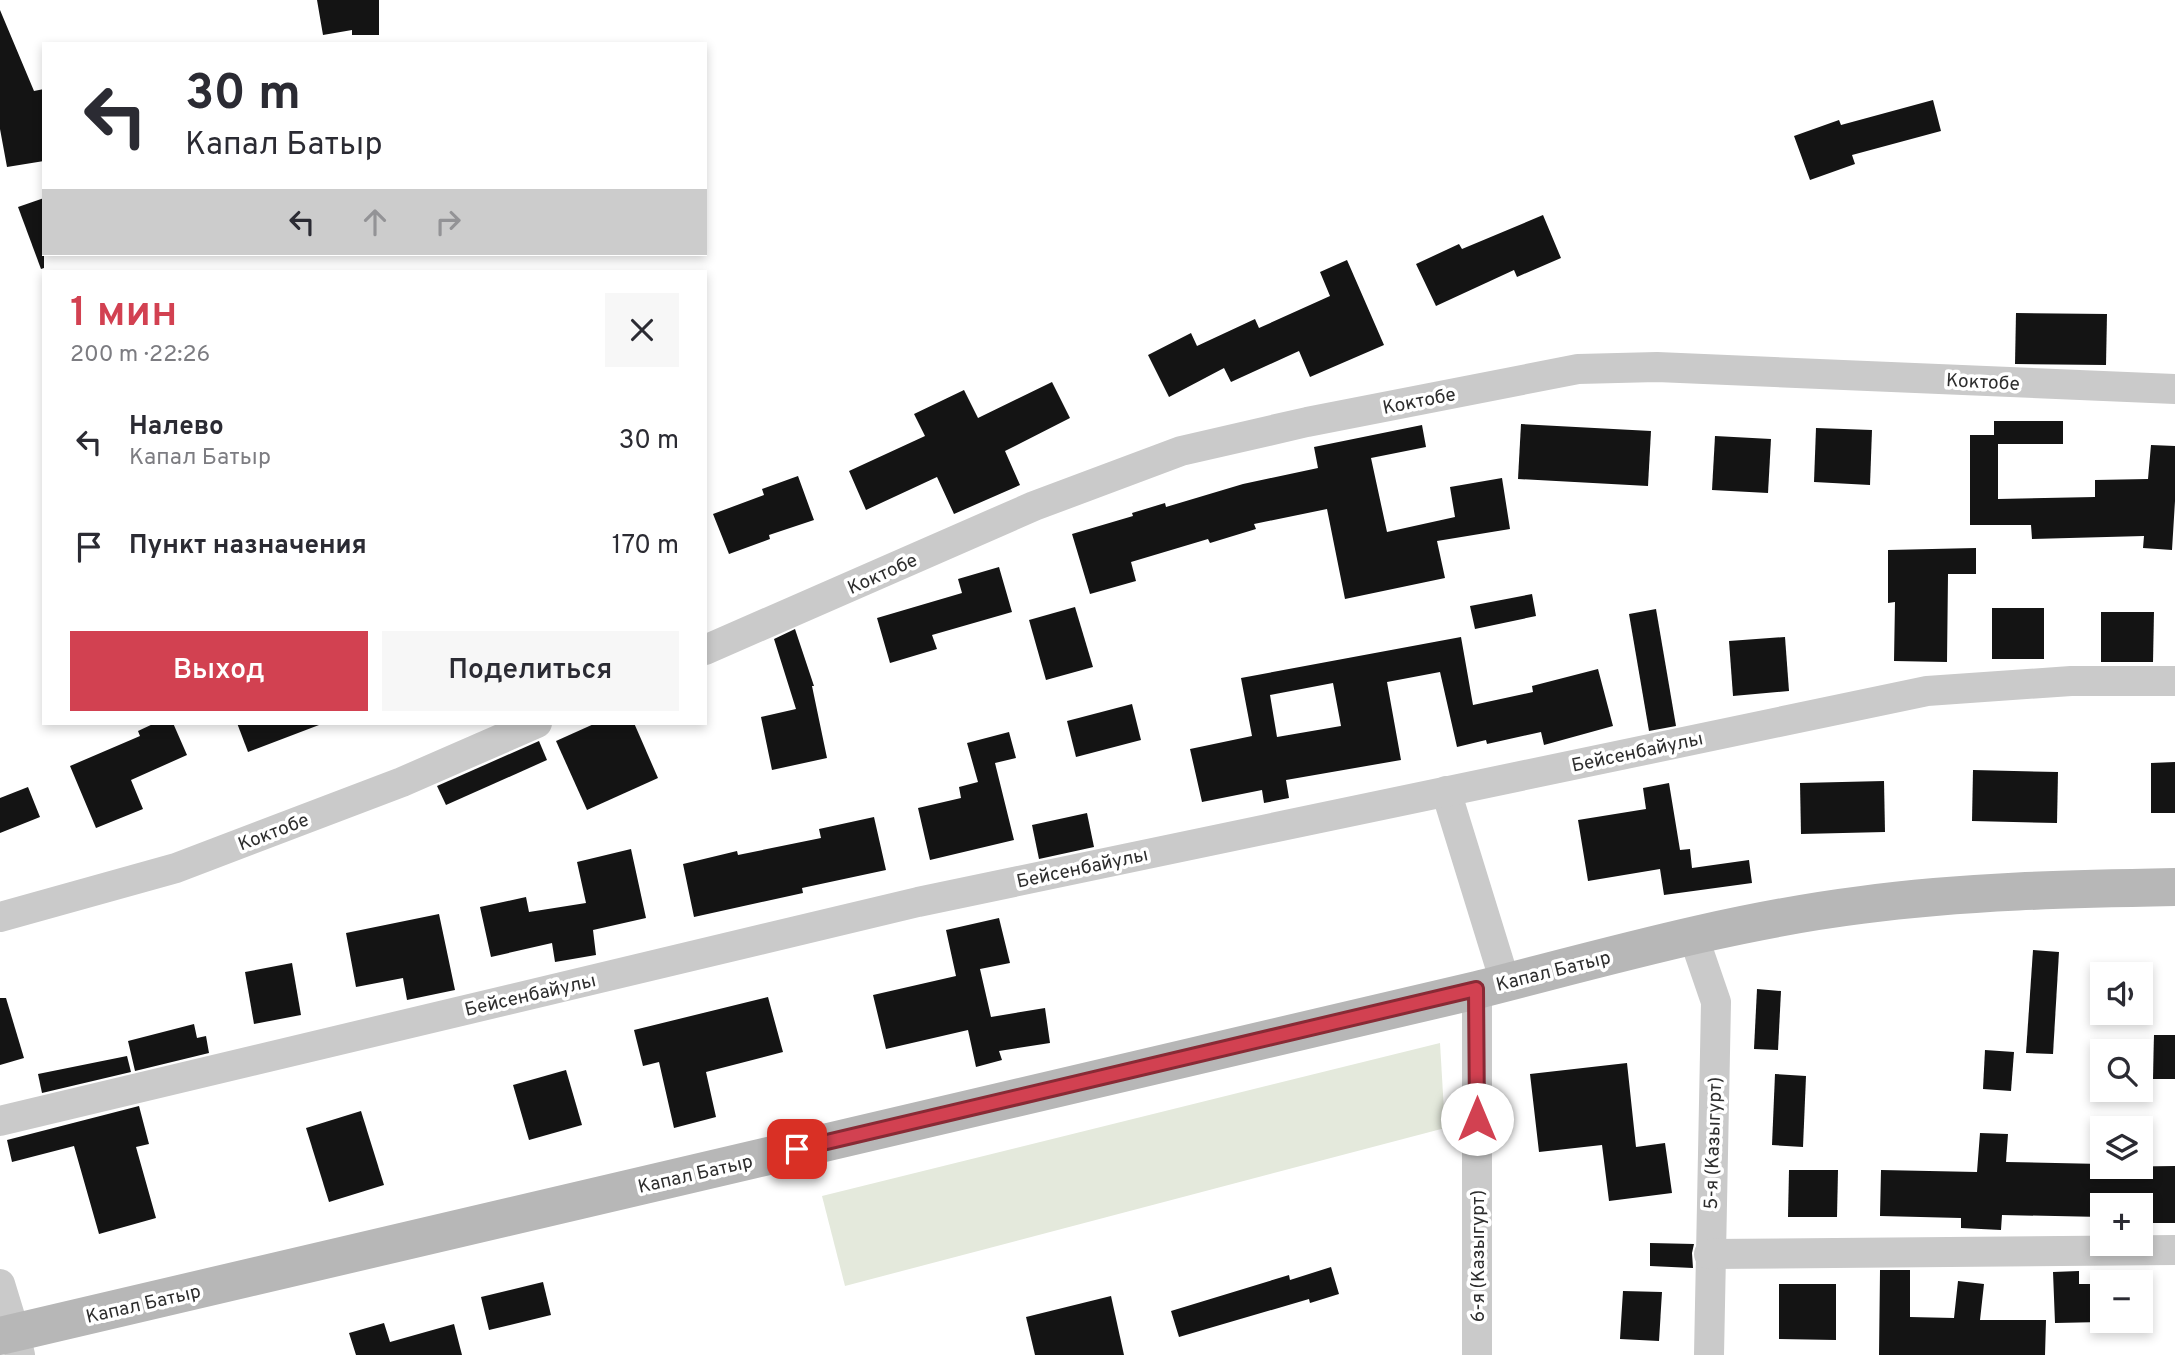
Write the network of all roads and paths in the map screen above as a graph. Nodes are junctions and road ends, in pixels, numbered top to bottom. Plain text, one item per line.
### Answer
1 (2175, 389) edge
2 (707, 649) edge
3 (2175, 681) edge
4 (532, 725) edge
5 (1446, 791) junction
6 (2175, 887) edge
7 (0, 917) edge
8 (1693, 935) junction
9 (1491, 986) junction
10 (0, 1121) edge
11 (2175, 1250) edge
12 (1709, 1254) junction
13 (0, 1284) edge
14 (12, 1341) edge
15 (1477, 1355) edge
16 (1709, 1355) edge

1 - 2 street, Коктобе
3 - 5 street, Бейсенбайулы
4 - 7 street, Коктобе
5 - 9 street, 6-я (Казыгурт)
5 - 10 street, Бейсенбайулы
6 - 8 main road, Капал Батыр
8 - 9 main road, Капал Батыр
8 - 12 street, 5-я (Казыгурт)
9 - 14 main road, Капал Батыр
9 - 15 street, 6-я (Казыгурт)
11 - 12 street
12 - 16 street, 5-я (Казыгурт)
13 - 14 street

